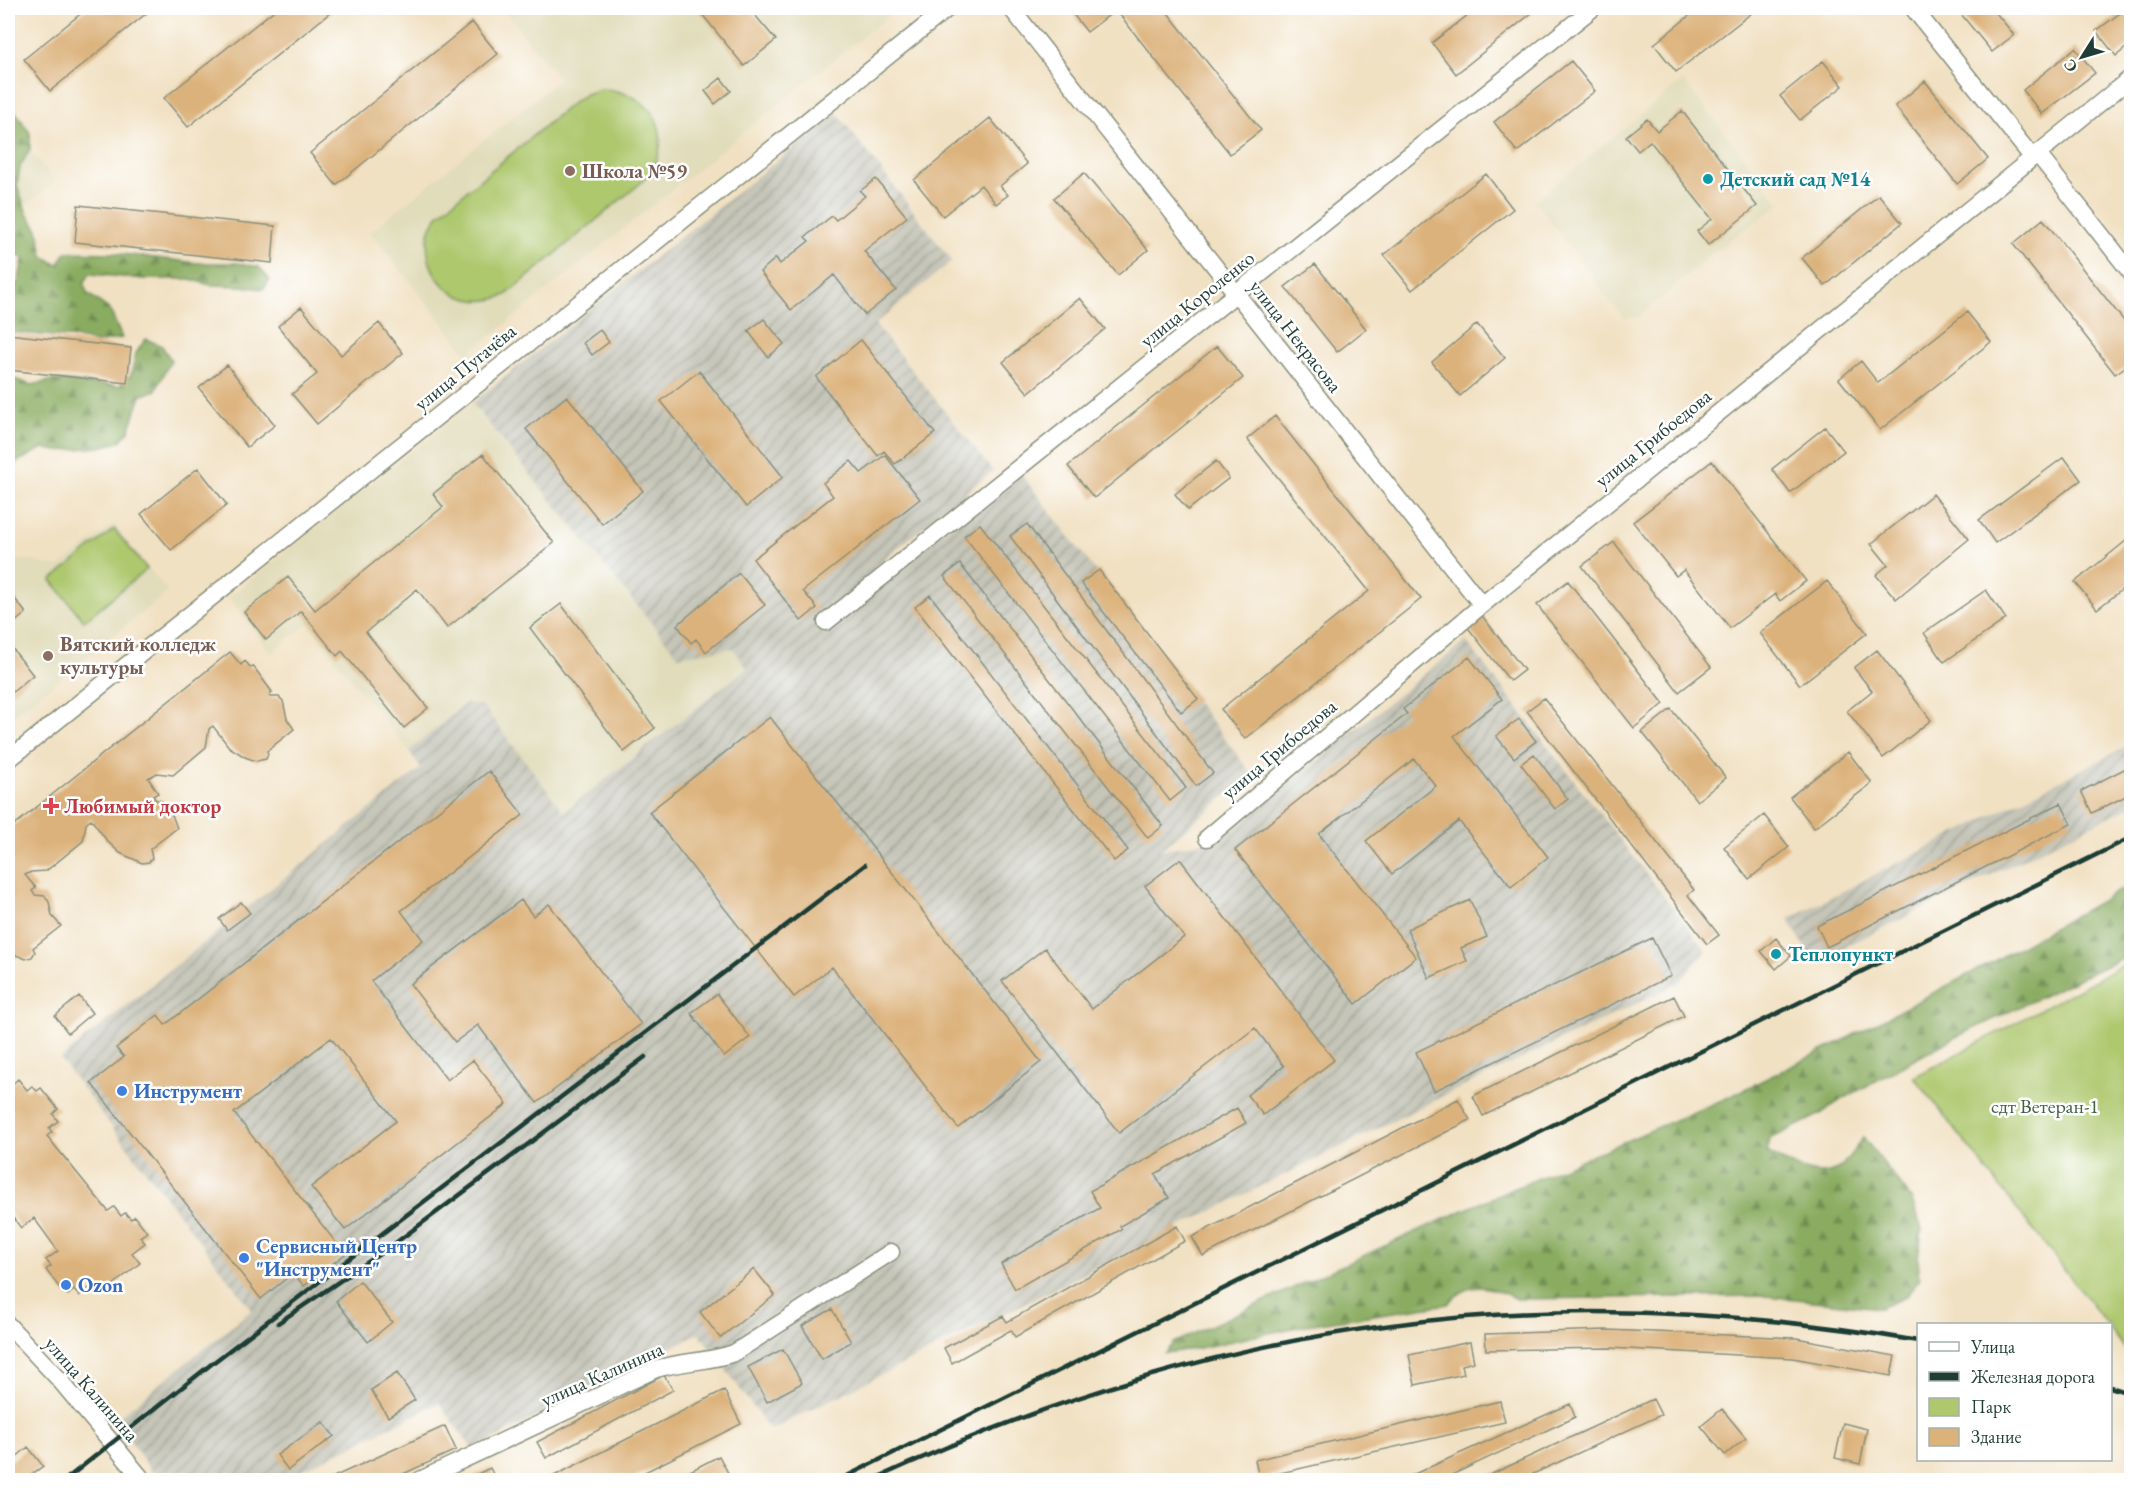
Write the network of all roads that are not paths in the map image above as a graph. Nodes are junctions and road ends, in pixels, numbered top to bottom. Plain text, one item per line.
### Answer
1 (948, 8) edge
2 (1011, 8) edge
3 (1593, 8) edge
4 (1913, 8) edge
5 (2132, 77) edge
6 (2034, 155) junction
7 (2132, 274) edge
8 (1236, 294) junction
9 (1482, 605) junction
10 (826, 622) dead end
11 (8, 760) edge
12 (1207, 838) dead end
13 (891, 1252) dead end
14 (8, 1326) edge
15 (143, 1480) edge
16 (420, 1480) edge

1 - 11 street, улица Пугачёва
2 - 8 street, улица Некрасова
3 - 8 street, улица Короленко
4 - 6 street
5 - 6 street, улица Грибоедова
6 - 7 street
6 - 9 street, улица Грибоедова
8 - 9 street, улица Некрасова
8 - 10 street, улица Короленко
9 - 12 street, улица Грибоедова
13 - 16 street, улица Калинина
14 - 15 street, улица Калинина

